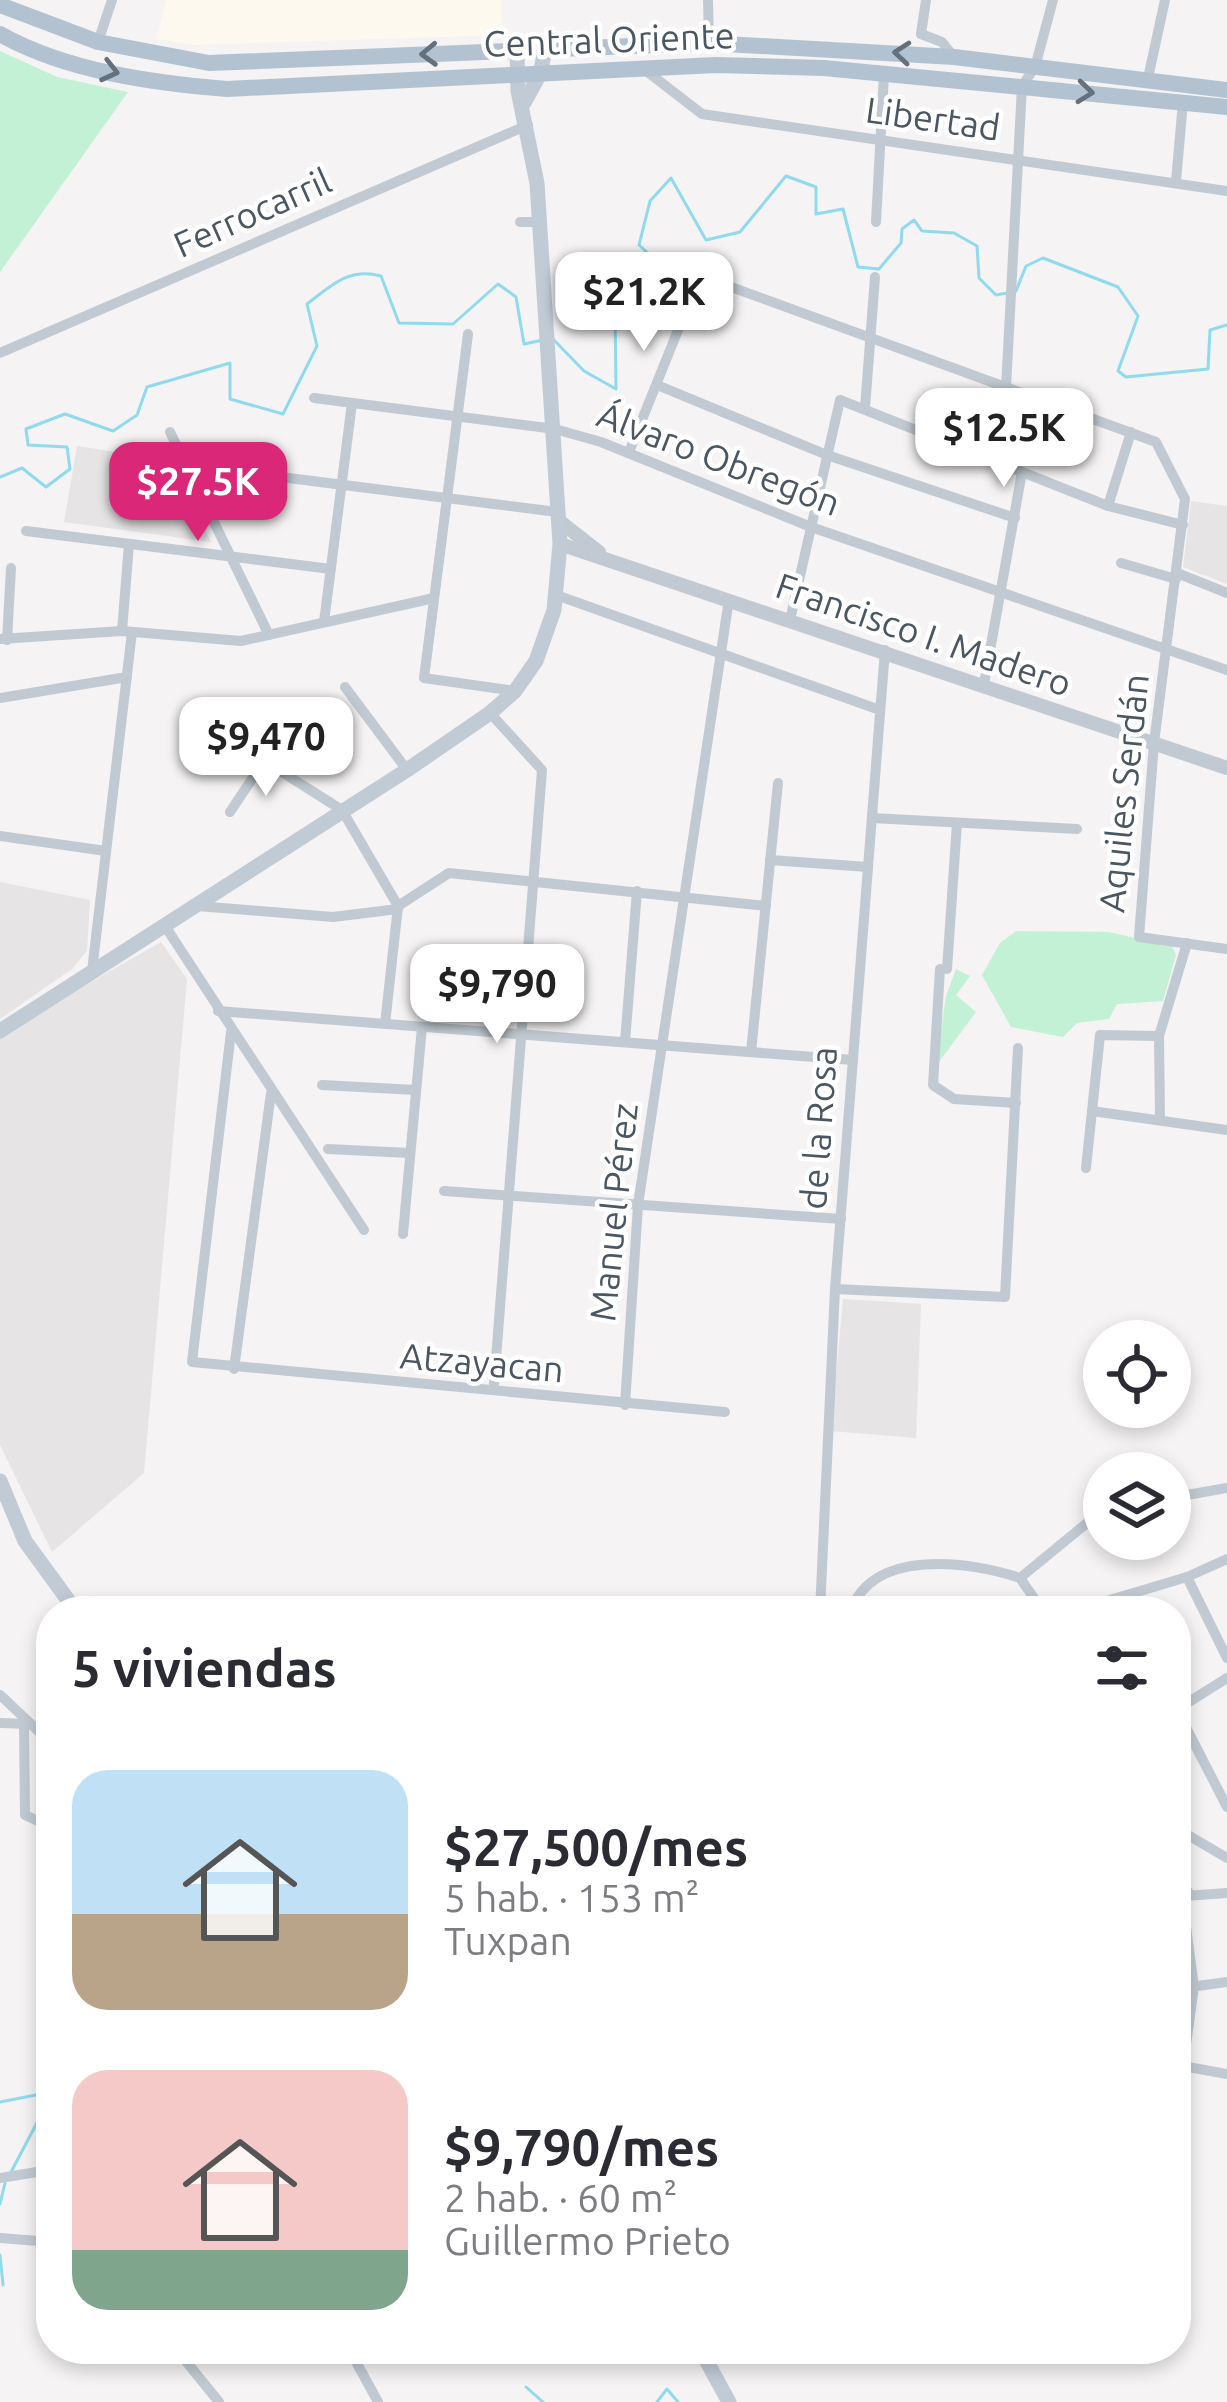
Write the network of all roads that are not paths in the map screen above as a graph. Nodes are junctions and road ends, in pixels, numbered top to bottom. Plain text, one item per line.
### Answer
1 (112, 0) edge
2 (708, 0) edge
3 (926, 0) edge
4 (1053, 0) edge
5 (1165, 0) edge
6 (0, 4) edge
7 (0, 34) edge
8 (98, 42) junction
9 (709, 43) junction
10 (545, 50) junction
11 (517, 51) junction
12 (954, 57) junction
13 (1035, 67) junction
14 (646, 70) junction
15 (540, 74) junction
16 (884, 74) junction
17 (517, 75) junction
18 (1148, 78) junction
19 (1022, 86) junction
20 (1227, 90) edge
21 (1183, 102) junction
22 (524, 103) junction
23 (1227, 107) edge
24 (528, 125) junction
25 (880, 140) junction
26 (1014, 160) junction
27 (1176, 181) junction
28 (1227, 190) edge
29 (520, 222) dead end
30 (539, 222) junction
31 (876, 222) dead end
32 (668, 264) dead end
33 (701, 273) junction
34 (875, 277) dead end
35 (468, 334) dead end
36 (872, 336) junction
37 (0, 353) edge
38 (657, 386) junction
39 (1006, 388) junction
40 (314, 398) dead end
41 (352, 403) junction
42 (865, 408) junction
43 (455, 417) junction
44 (554, 430) junction
45 (170, 432) dead end
46 (1131, 433) junction
47 (629, 452) junction
48 (827, 455) junction
49 (1002, 463) junction
50 (186, 465) junction
51 (1022, 472) junction
52 (342, 485) junction
53 (445, 498) junction
54 (1108, 506) junction
55 (558, 516) junction
56 (1015, 518) junction
57 (1183, 525) junction
58 (811, 526) junction
59 (26, 531) dead end
60 (129, 544) junction
61 (560, 544) junction
62 (603, 555) junction
63 (229, 556) junction
64 (1121, 563) dead end
65 (11, 568) dead end
66 (331, 568) junction
67 (1176, 576) junction
68 (1003, 590) junction
69 (1227, 592) edge
70 (556, 596) junction
71 (434, 598) junction
72 (729, 599) junction
73 (790, 620) junction
74 (324, 622) junction
75 (127, 632) junction
76 (269, 635) junction
77 (4, 640) edge
78 (884, 650) junction
79 (1169, 651) junction
80 (721, 656) junction
81 (1227, 670) edge
82 (128, 677) junction
83 (984, 684) junction
84 (345, 687) dead end
85 (515, 691) junction
86 (0, 698) edge
87 (880, 710) junction
88 (490, 713) junction
89 (1154, 743) junction
90 (244, 748) dead end
91 (264, 761) junction
92 (1227, 769) edge
93 (407, 770) junction
94 (778, 784) dead end
95 (342, 810) junction
96 (230, 812) dead end
97 (872, 818) junction
98 (957, 823) junction
99 (1077, 829) dead end
100 (0, 836) edge
101 (106, 851) junction
102 (770, 860) junction
103 (868, 867) junction
104 (533, 879) junction
105 (637, 891) junction
106 (685, 896) junction
107 (196, 906) junction
108 (766, 906) junction
109 (398, 908) junction
110 (165, 926) junction
111 (1187, 943) junction
112 (1227, 949) edge
113 (92, 971) junction
114 (218, 1011) junction
115 (385, 1024) junction
116 (422, 1027) junction
117 (0, 1031) edge
118 (231, 1032) junction
119 (521, 1034) junction
120 (1159, 1036) junction
121 (625, 1042) junction
122 (662, 1045) junction
123 (1018, 1048) dead end
124 (751, 1052) junction
125 (853, 1060) junction
126 (322, 1084) dead end
127 (416, 1090) junction
128 (271, 1092) junction
129 (1016, 1103) junction
130 (1092, 1111) junction
131 (1160, 1119) junction
132 (1227, 1130) edge
133 (328, 1149) dead end
134 (410, 1153) junction
135 (1086, 1168) dead end
136 (444, 1191) dead end
137 (509, 1196) junction
138 (638, 1204) junction
139 (841, 1219) junction
140 (364, 1230) dead end
141 (403, 1234) dead end
142 (835, 1289) junction
143 (234, 1370) junction
144 (494, 1384) dead end
145 (625, 1405) junction
146 (725, 1412) dead end
147 (0, 1481) edge
148 (1227, 1488) edge
149 (1191, 1494) edge
150 (1083, 1526) edge
151 (1227, 1559) edge
152 (1187, 1577) junction
153 (1020, 1578) junction
154 (65, 1596) edge
155 (821, 1596) edge
156 (858, 1596) edge
157 (1033, 1596) edge
158 (1125, 1596) edge
159 (1227, 1658) edge
160 (1227, 1678) edge
161 (0, 1695) edge
162 (1191, 1700) edge
163 (0, 1723) edge
164 (28, 1724) junction
165 (36, 1731) edge
166 (1191, 1738) edge
167 (1227, 1807) edge
168 (36, 1820) edge
169 (1191, 1837) edge
170 (1227, 1858) edge
171 (1227, 1893) edge
172 (1191, 1896) edge
173 (1191, 1963) edge
174 (1227, 1982) edge
175 (1191, 1988) edge
176 (1194, 1988) junction
177 (1191, 2003) edge
178 (1191, 2067) edge
179 (1227, 2074) edge
180 (36, 2172) edge
181 (0, 2178) edge
182 (0, 2238) edge
183 (36, 2241) edge
184 (188, 2364) edge
185 (357, 2364) edge
186 (708, 2364) edge
187 (219, 2402) edge
188 (378, 2402) edge
189 (729, 2402) edge

1 - 8 street
2 - 9 street
3 - 12 street
4 - 13 street
5 - 18 street
6 - 8 main road, Central Oriente
7 -> 17 main road, Central Oriente
11 -> 8 main road, Central Oriente
9 - 10 main road, Central Oriente
12 -> 9 main road, Central Oriente
10 - 11 main road, Central Oriente
10 - 15 main road
11 - 17 main road
12 - 13 main road, Central Oriente
13 - 18 main road, Central Oriente
13 - 19 street
14 - 15 main road, Central Oriente
14 - 16 main road, Central Oriente
14 - 25 street, Libertad
15 - 17 main road, Central Oriente
15 - 22 main road
16 - 19 main road, Central Oriente
16 - 25 street
17 - 22 main road
18 - 20 main road, Central Oriente
19 -> 21 main road, Central Oriente
19 - 26 street
21 - 23 main road, Central Oriente
21 - 27 street
22 - 24 main road
24 - 30 main road
24 - 37 street, Ferrocarril
25 - 26 street, Libertad
25 - 31 street
26 - 27 street, Libertad
26 - 39 street
27 - 28 street, Libertad
29 - 30 street
30 - 44 main road
32 - 33 street
33 - 36 street
33 - 38 street
34 - 36 street
35 - 43 street
36 - 39 street
36 - 42 street
38 - 47 street
38 - 48 street
39 - 46 street
39 - 49 street
40 - 41 street, Álvaro Obregón
41 - 43 street, Álvaro Obregón
41 - 52 street
42 - 48 street
42 - 49 street
43 - 44 street, Álvaro Obregón
43 - 53 street
44 - 47 street, Álvaro Obregón
44 - 55 main road
45 - 50 street
46 - 54 street
46 - 57 street, Aquiles Serdán
47 - 58 street, Álvaro Obregón
48 - 56 street
48 - 58 street
49 - 51 street
50 - 52 street
50 - 63 street
51 - 54 street
51 - 56 street
52 - 53 street
52 - 66 street
53 - 55 street
53 - 71 street
54 - 57 street
55 - 61 main road
55 - 62 street, Francisco I. Madero
56 - 68 street
57 - 67 street, Aquiles Serdán
58 - 68 street, Álvaro Obregón
58 - 73 street
59 - 60 street
60 - 63 street
60 - 75 street
61 - 62 street, Francisco I. Madero
61 - 70 main road
62 - 72 street, Francisco I. Madero
63 - 66 street
63 - 76 street
64 - 67 street
65 - 77 street
66 - 74 street
67 - 69 street
67 - 79 street, Aquiles Serdán
68 - 79 street, Álvaro Obregón
68 - 83 street
70 - 80 street
70 - 85 main road
71 - 74 street
71 - 85 street
72 - 73 street, Francisco I. Madero
72 - 80 street, Manuel Pérez
73 - 78 street, Francisco I. Madero
74 - 76 street
75 - 76 street
75 - 77 street
75 - 82 street
78 - 83 street, Francisco I. Madero
78 - 87 street, de la Rosa
79 - 81 street, Álvaro Obregón
79 - 89 street, Aquiles Serdán
80 - 87 street
80 - 106 street, Manuel Pérez
82 - 86 street
82 - 101 street
83 - 89 street, Francisco I. Madero
84 - 93 street
85 - 88 main road
87 - 97 street, de la Rosa
88 - 93 main road
88 - 104 street
89 - 92 street, Francisco I. Madero
89 - 111 street, Aquiles Serdán
90 - 91 street
91 - 95 street
91 - 96 street
93 - 95 main road
94 - 102 street
95 - 107 main road
95 - 109 street
97 - 98 street
97 - 103 street, de la Rosa
98 - 99 street
98 - 129 street
100 - 101 street
101 - 113 street
102 - 103 street
102 - 108 street
103 - 125 street, de la Rosa
104 - 105 street
104 - 109 street
104 - 119 street
105 - 106 street
105 - 121 street
106 - 108 street
106 - 122 street, Manuel Pérez
107 - 109 street
107 - 110 main road
108 - 124 street
109 - 115 street
110 - 113 main road
110 - 114 street
111 - 112 street
111 - 120 street
113 - 117 main road
114 - 115 street
114 - 118 street
115 - 116 street
116 - 119 street
116 - 127 street
118 - 128 street
118 - 143 street
119 - 121 street
119 - 137 street
120 - 130 street
120 - 131 street
121 - 122 street
122 - 124 street
122 - 138 street, Manuel Pérez
123 - 129 street
124 - 125 street
125 - 139 street, de la Rosa
126 - 127 street
127 - 134 street
128 - 140 street
128 - 143 street
129 - 142 street
130 - 131 street
130 - 135 street
131 - 132 street
133 - 134 street
134 - 141 street
136 - 137 street
137 - 138 street
137 - 144 street
138 - 139 street
138 - 145 street, Manuel Pérez
139 - 142 street, de la Rosa
142 - 155 street, de la Rosa
143 - 145 street, Atzayacan
145 - 146 street, Atzayacan
147 - 154 main road
148 - 149 street
150 - 153 street
151 - 152 street
152 - 158 street
152 - 159 street
153 - 156 street
153 - 157 street
160 - 162 street
161 - 164 street
163 - 164 street
164 - 165 street
164 - 168 street
166 - 167 street
169 - 170 street
171 - 172 street
173 - 176 street
174 - 176 street
175 - 176 street
176 - 177 street
178 - 179 street
180 - 181 street
182 - 183 street
184 - 187 street
185 - 188 street
186 - 189 main road

